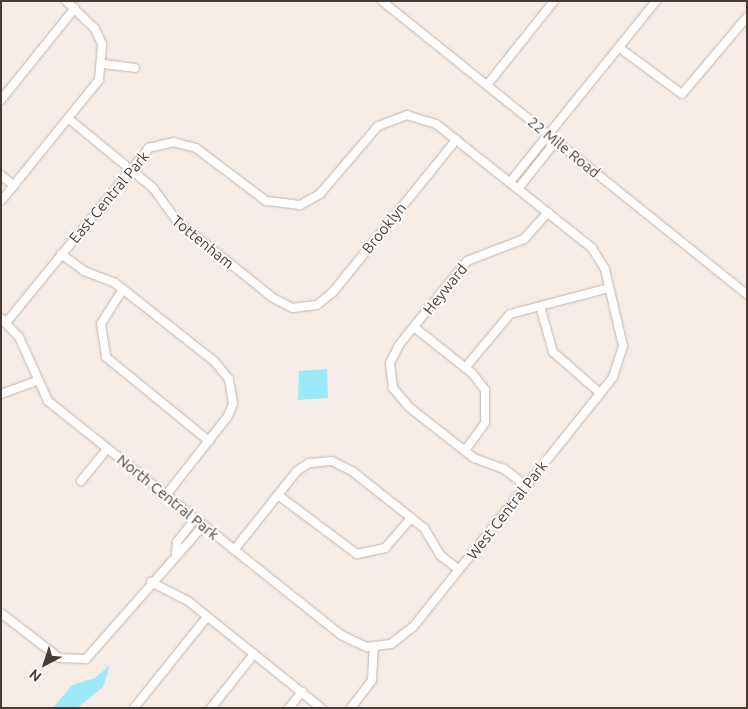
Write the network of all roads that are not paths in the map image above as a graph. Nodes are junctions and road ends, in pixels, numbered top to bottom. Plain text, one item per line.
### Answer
1 (66, 1) edge
2 (382, 1) edge
3 (554, 1) edge
4 (656, 1) edge
5 (75, 8) junction
6 (747, 17) edge
7 (621, 49) junction
8 (103, 64) junction
9 (135, 68) dead end
10 (487, 85) junction
11 (1, 100) edge
12 (69, 119) junction
13 (550, 136) junction
14 (456, 140) junction
15 (130, 169) junction
16 (1, 175) edge
17 (510, 182) junction
18 (14, 186) junction
19 (518, 189) junction
20 (1, 201) edge
21 (548, 212) junction
22 (61, 254) junction
23 (609, 288) junction
24 (123, 289) junction
25 (747, 294) edge
26 (540, 306) junction
27 (306, 308) joint
28 (4, 320) edge
29 (414, 327) junction
30 (465, 368) junction
31 (36, 381) junction
32 (600, 393) junction
33 (1, 394) edge
34 (209, 441) junction
35 (107, 448) junction
36 (464, 451) junction
37 (81, 481) dead end
38 (526, 486) junction
39 (166, 495) junction
40 (278, 496) junction
41 (411, 518) junction
42 (195, 519) junction
43 (204, 526) junction
44 (186, 531) junction
45 (194, 537) junction
46 (234, 550) junction
47 (176, 553) junction
48 (459, 570) junction
49 (151, 582) junction
50 (1, 613) edge
51 (207, 617) junction
52 (370, 647) junction
53 (254, 654) junction
54 (302, 692) junction
55 (134, 708) edge
56 (212, 708) edge
57 (289, 708) edge
58 (321, 708) edge
59 (351, 708) edge

1 - 5 street
2 - 10 street, 22 Mile Road
3 - 10 street
4 - 7 street
5 - 8 street
5 - 11 street
6 - 7 street
7 - 13 street
8 - 9 street
8 - 12 street
10 - 13 street, 22 Mile Road
12 - 15 street, Tottenham
12 - 18 street
13 - 17 street
13 - 19 street
13 - 25 street, 22 Mile Road
14 - 15 street, East Central Park
14 - 17 street
14 - 27 street, Brooklyn
15 - 22 street, East Central Park
15 - 27 street, Tottenham
16 - 18 street
17 - 19 street
18 - 20 street
19 - 21 street
21 - 23 street
21 - 29 street, Heyward
22 - 24 street
22 - 28 street, East Central Park
23 - 26 street
23 - 32 street, West Central Park
24 - 34 street
24 - 34 street
26 - 30 street
26 - 32 street
28 - 31 street, North Central Park
29 - 30 street
29 - 36 street, Heyward
30 - 36 street
31 - 33 street
31 - 35 street, North Central Park
32 - 38 street, West Central Park
34 - 39 street
35 - 37 street
35 - 39 street, North Central Park
36 - 38 street
38 - 48 street, West Central Park
39 - 42 street, North Central Park
40 - 41 street
40 - 41 street
40 - 46 street
41 - 48 street
42 - 43 street, North Central Park
42 - 44 street
43 - 45 street
43 - 46 street, North Central Park
44 - 45 street
44 - 47 street
45 - 47 street
46 - 52 street, North Central Park
47 - 49 street
48 - 52 street, West Central Park
49 - 50 street
49 - 51 street
51 - 53 street
51 - 55 street
52 - 59 street
53 - 54 street
53 - 56 street
54 - 57 street
54 - 58 street

